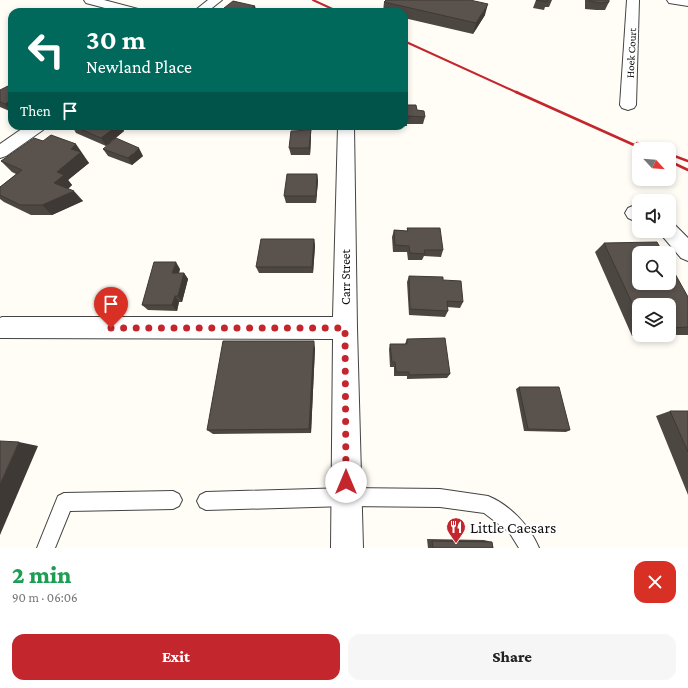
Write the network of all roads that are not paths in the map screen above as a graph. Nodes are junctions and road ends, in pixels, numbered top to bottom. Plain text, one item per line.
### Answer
1 (90, 0) edge
2 (216, 0) edge
3 (633, 0) edge
4 (673, 0) edge
5 (688, 2) edge
6 (119, 8) edge
7 (205, 8) edge
8 (628, 105) dead end
9 (31, 130) edge
10 (346, 130) edge
11 (0, 152) edge
12 (675, 238) edge
13 (688, 252) edge
14 (2, 328) dead end
15 (345, 328) junction
16 (347, 497) junction
17 (173, 500) dead end
18 (206, 501) dead end
19 (46, 548) edge
20 (347, 548) edge
21 (530, 548) edge

1 - 6 street
2 - 7 street
3 - 8 street, Hoek Court
4 - 5 street
9 - 11 street
10 - 15 street, Carr Street
12 - 13 street
14 - 15 street
15 - 16 street, Carr Street
16 - 18 lane
16 - 20 street, Carr Street
16 - 21 lane
17 - 19 lane

